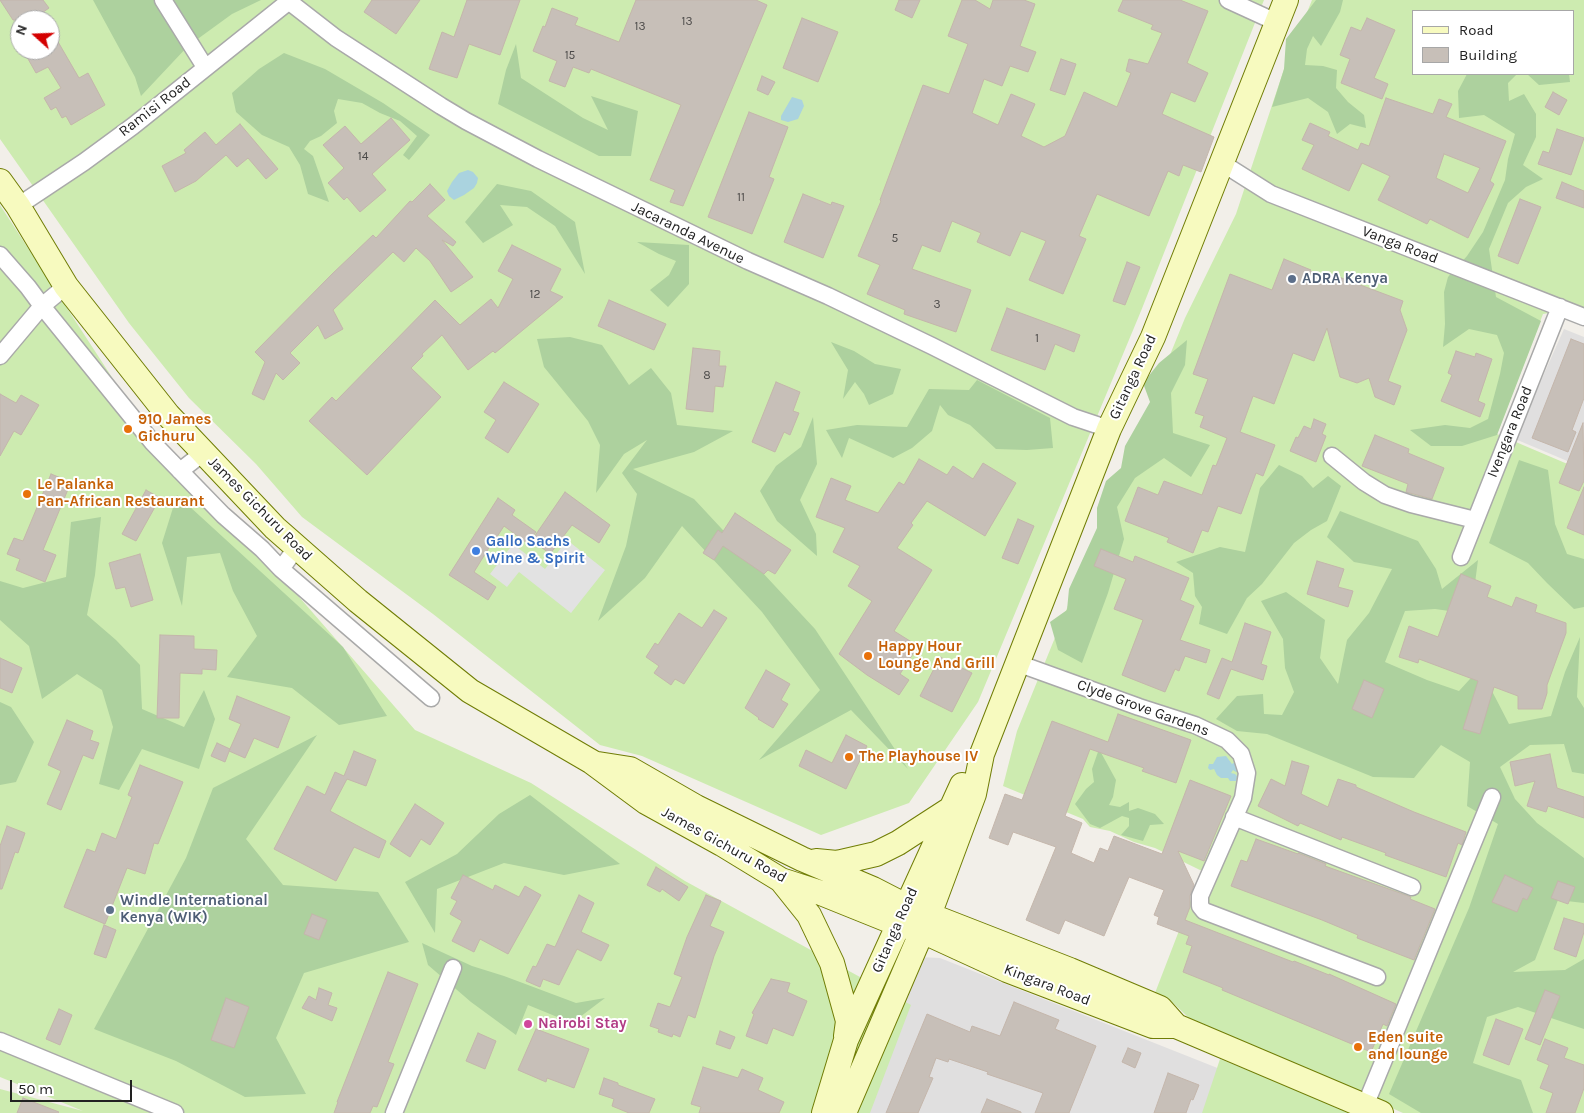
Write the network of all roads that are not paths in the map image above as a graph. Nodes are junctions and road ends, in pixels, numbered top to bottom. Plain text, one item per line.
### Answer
1 (163, 0) edge
2 (1228, 0) edge
3 (1286, 0) edge
4 (287, 1) edge
5 (1276, 22) junction
6 (206, 67) junction
7 (1222, 163) junction
8 (0, 182) edge
9 (18, 206) junction
10 (1, 260) edge
11 (66, 286) junction
12 (42, 306) junction
13 (1560, 307) junction
14 (1584, 317) edge
15 (0, 356) edge
16 (1109, 429) junction
17 (203, 453) junction
18 (1332, 456) dead end
19 (180, 471) junction
20 (1476, 520) junction
21 (297, 547) junction
22 (1461, 558) dead end
23 (281, 569) junction
24 (1017, 663) junction
25 (431, 698) dead end
26 (982, 754) junction
27 (592, 762) junction
28 (1492, 797) dead end
29 (952, 808) junction
30 (1234, 817) junction
31 (802, 859) junction
32 (781, 880) junction
33 (1412, 887) dead end
34 (902, 915) junction
35 (925, 923) junction
36 (453, 968) dead end
37 (1377, 977) dead end
38 (846, 1040) junction
39 (0, 1041) edge
40 (143, 1107) edge
41 (1373, 1110) edge
42 (175, 1113) edge
43 (394, 1113) edge
44 (824, 1113) edge
45 (844, 1113) edge

1 - 6 street
2 - 5 street
3 - 5 main road, Gitanga Road
4 - 6 street, Ramisi Road
4 - 16 street, Jacaranda Avenue
5 - 7 main road, Gitanga Road
6 - 9 street, Ramisi Road
7 - 13 street, Vanga Road
7 - 16 main road, Gitanga Road
8 - 9 main road, James Gichuru Road
9 - 11 main road, James Gichuru Road
10 - 12 street
11 - 12 street
11 - 17 main road, James Gichuru Road
12 - 15 street
12 - 19 street
13 - 14 street, Vanga Road
13 - 20 street, Ivengara Road
16 - 24 main road, Gitanga Road
17 - 19 street
17 - 21 main road, James Gichuru Road
18 - 20 street
19 - 23 street
20 - 22 street, Ivengara Road
21 - 23 street
21 - 27 main road, James Gichuru Road
23 - 25 street
24 - 26 main road, Gitanga Road
24 - 30 street, Clyde Grove Gardens
26 - 29 main road, Gitanga Road
26 - 35 main road, Gitanga Road
27 - 31 main road, James Gichuru Road
27 - 32 main road, James Gichuru Road
28 - 41 street
29 - 31 main road
29 - 34 main road, Gitanga Road
30 - 33 street
30 - 37 street, Clyde Grove Gardens
31 - 34 main road, James Gichuru Road
32 - 34 main road, James Gichuru Road
32 - 38 main road
34 - 35 main road, James Gichuru Road
34 - 38 main road, Gitanga Road
35 - 41 main road, Kingara Road
35 - 45 main road, Gitanga Road
36 - 43 street
38 - 44 main road, Gitanga Road
39 - 40 street
40 - 42 street

